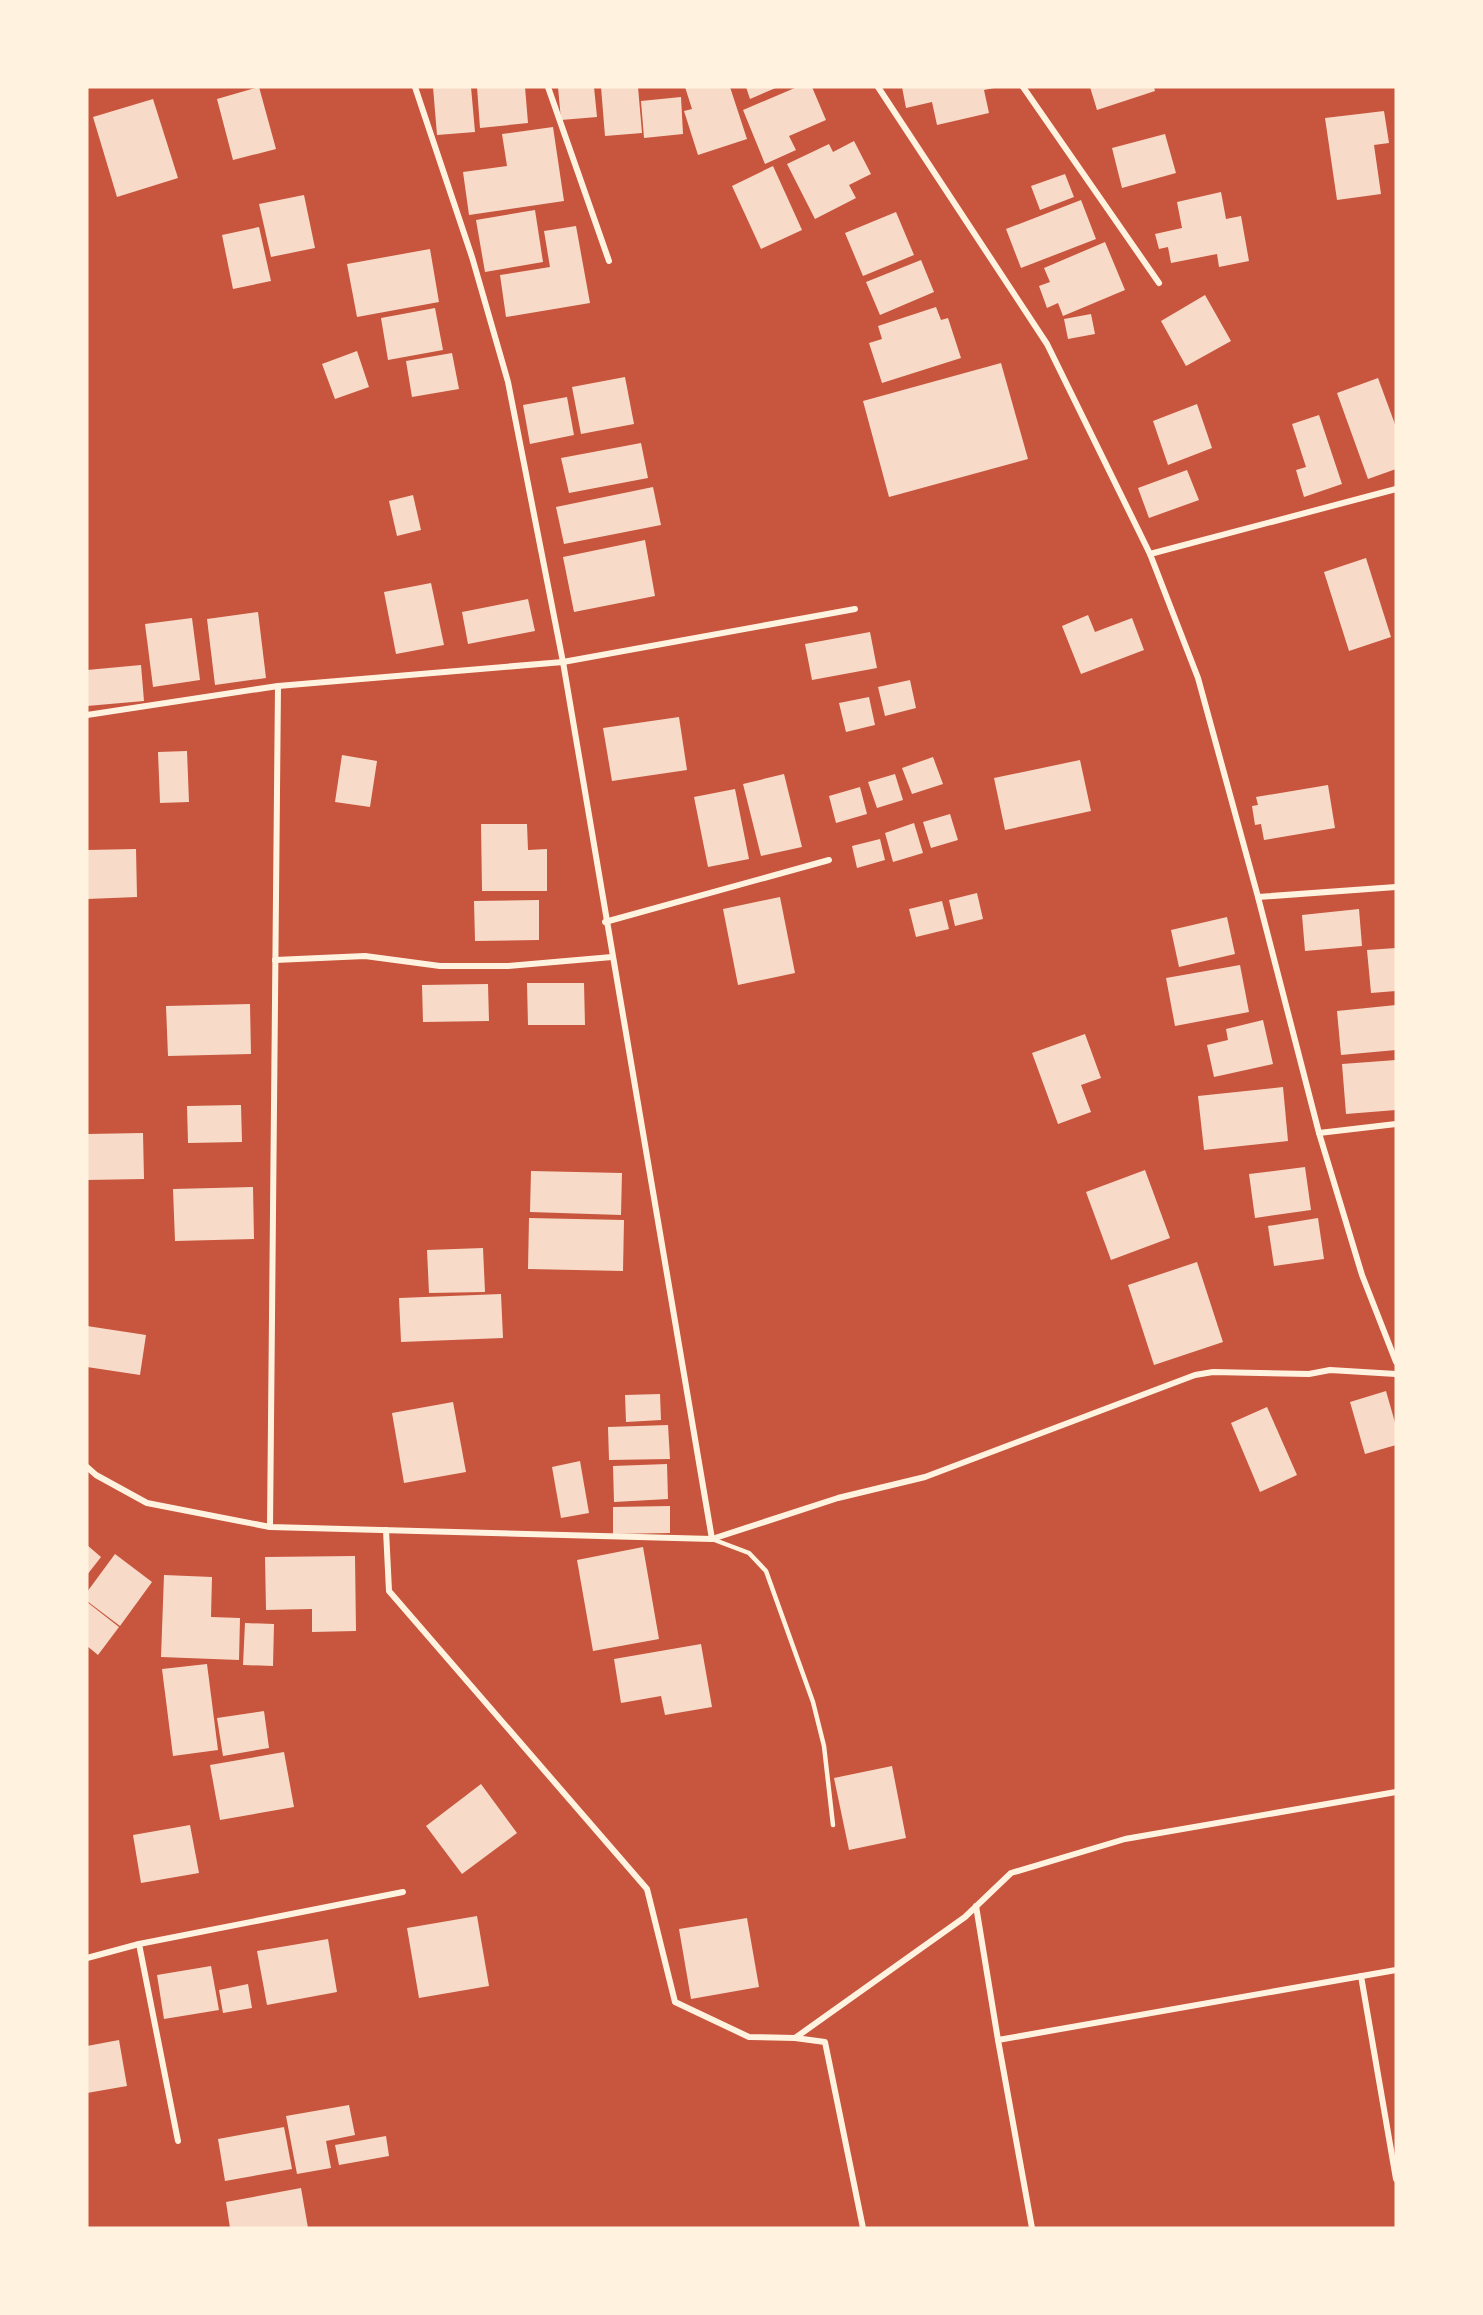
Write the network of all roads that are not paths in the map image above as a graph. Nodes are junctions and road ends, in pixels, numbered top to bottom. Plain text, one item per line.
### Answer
1 (415, 87) edge
2 (548, 87) edge
3 (878, 87) edge
4 (1023, 87) edge
5 (609, 261) dead end
6 (1159, 283) dead end
7 (1396, 489) edge
8 (1150, 554) junction
9 (855, 609) dead end
10 (563, 662) junction
11 (278, 686) junction
12 (87, 716) edge
13 (830, 860) dead end
14 (1396, 887) edge
15 (1258, 897) junction
16 (605, 922) junction
17 (612, 957) junction
18 (276, 960) junction
19 (1396, 1125) edge
20 (1319, 1133) junction
21 (1396, 1362) edge
22 (1396, 1374) edge
23 (87, 1467) edge
24 (270, 1527) junction
25 (386, 1530) junction
26 (712, 1539) junction
27 (1396, 1792) edge
28 (833, 1825) dead end
29 (403, 1892) dead end
30 (976, 1906) junction
31 (139, 1944) junction
32 (87, 1958) edge
33 (1396, 1970) edge
34 (1361, 1976) junction
35 (795, 2038) junction
36 (998, 2040) junction
37 (1396, 2133) edge
38 (1388, 2135) junction
39 (178, 2141) dead end
40 (1396, 2179) edge
41 (863, 2228) edge
42 (1032, 2228) edge

1 - 10 street
2 - 5 street
3 - 8 street
4 - 6 street
7 - 8 street
8 - 15 street
9 - 10 street
10 - 11 street
10 - 16 street
11 - 12 street
11 - 18 street
13 - 16 street
14 - 15 street
15 - 20 street
16 - 17 street
17 - 18 street
17 - 26 street
18 - 24 street
19 - 20 street
20 - 21 street
22 - 26 street
23 - 24 street
24 - 25 street
25 - 26 street
25 - 35 street
26 - 28 lane
27 - 30 street
29 - 31 street
30 - 35 street
30 - 36 street
31 - 32 street
31 - 39 street
33 - 34 street
34 - 36 street
34 - 38 street
35 - 41 street
36 - 42 street
37 - 38 street
38 - 40 street

